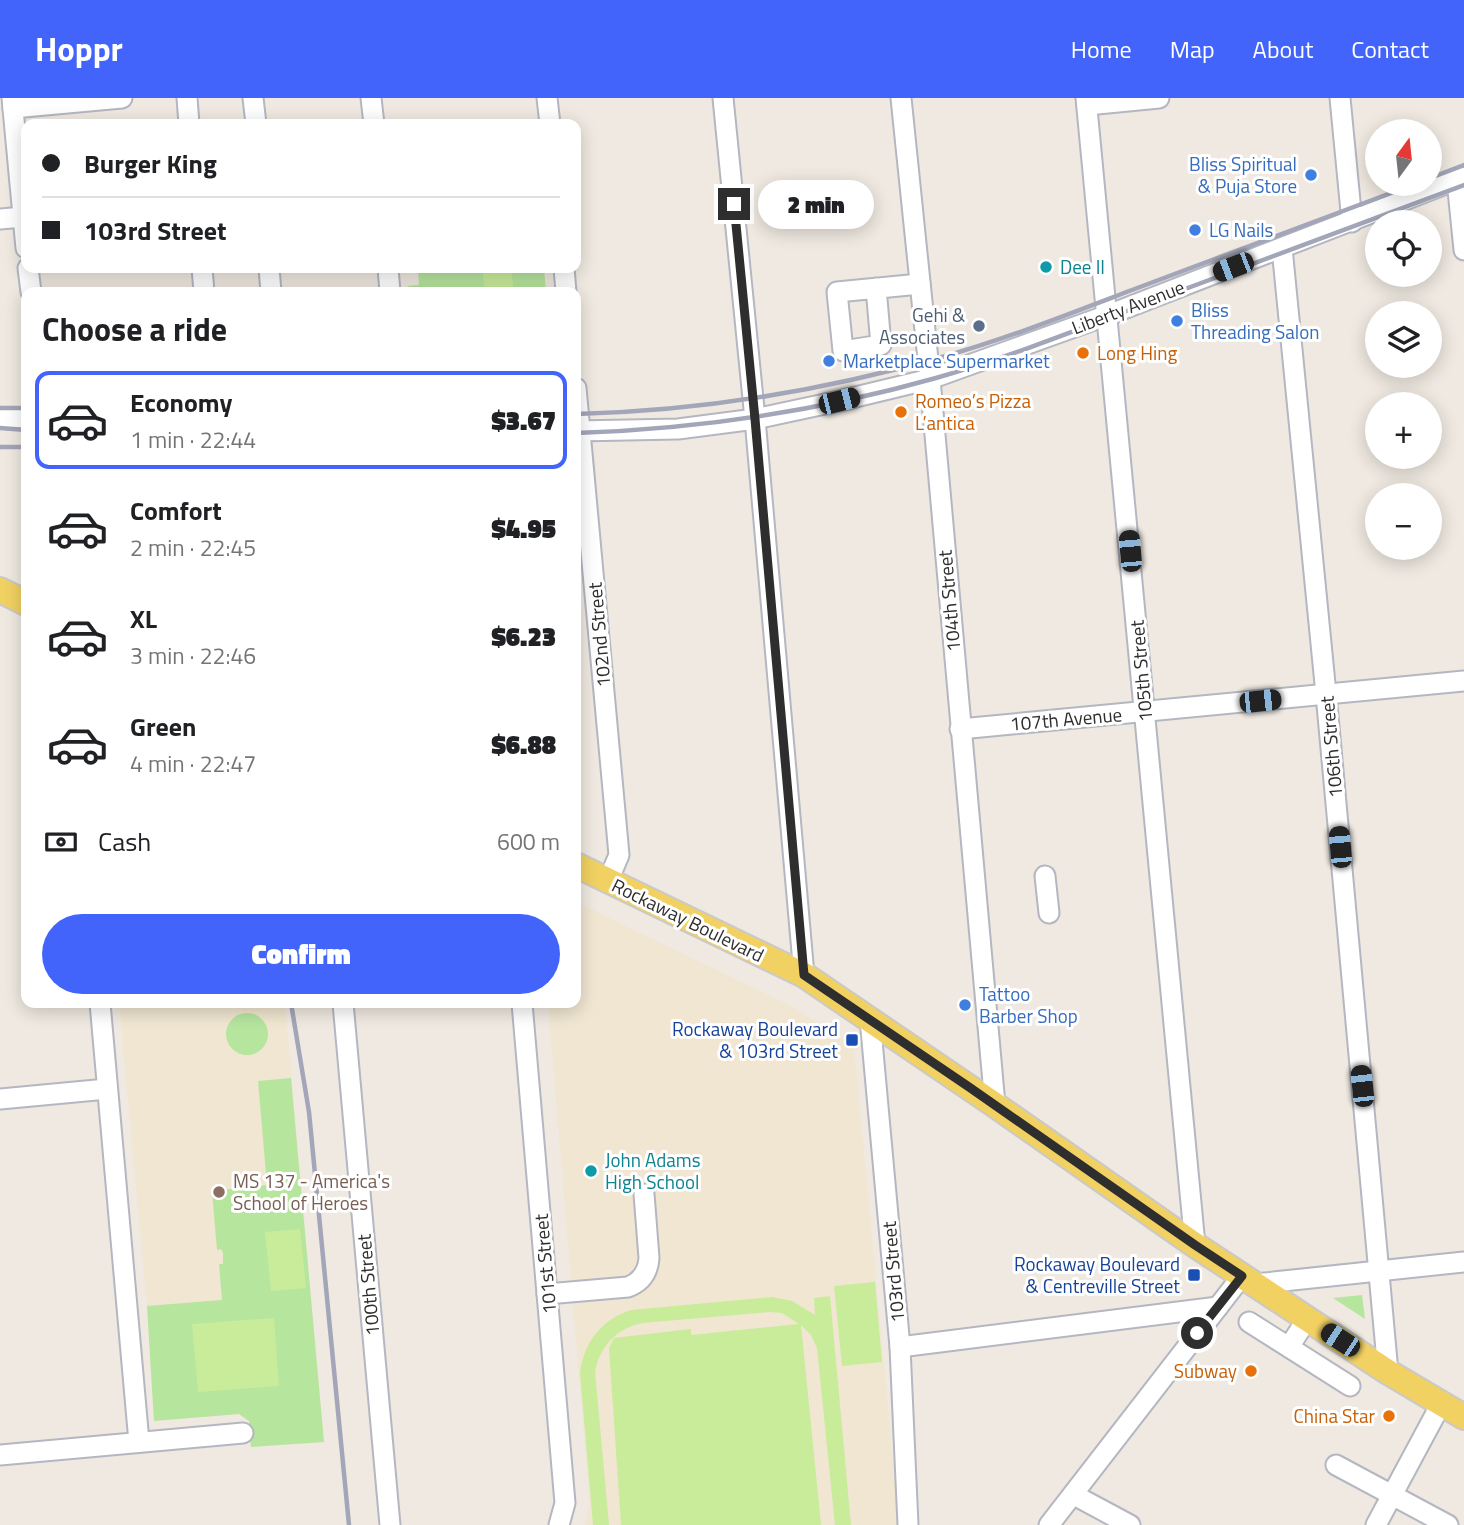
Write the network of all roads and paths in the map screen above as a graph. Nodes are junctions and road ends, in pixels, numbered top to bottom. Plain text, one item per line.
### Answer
1 (122, 98) edge
2 (187, 98) edge
3 (253, 98) edge
4 (372, 98) edge
5 (547, 98) edge
6 (723, 98) edge
7 (901, 98) edge
8 (1159, 98) edge
9 (1340, 98) edge
10 (1087, 102) edge
11 (12, 103) edge
12 (189, 119) edge
13 (255, 119) edge
14 (374, 119) edge
15 (549, 119) edge
16 (1461, 179) edge
17 (21, 192) edge
18 (0, 219) edge
19 (1352, 222) junction
20 (21, 230) edge
21 (1282, 248) junction
22 (1464, 250) edge
23 (920, 284) junction
24 (877, 288) dead end
25 (1108, 315) junction
26 (930, 379) junction
27 (0, 418) edge
28 (21, 418) edge
29 (755, 419) junction
30 (581, 431) edge
31 (581, 462) edge
32 (0, 590) edge
33 (21, 600) edge
34 (1464, 681) edge
35 (1326, 694) junction
36 (1144, 712) junction
37 (960, 729) junction
38 (581, 868) edge
39 (1045, 876) dead end
40 (608, 881) junction
41 (1049, 913) dead end
42 (804, 975) junction
43 (100, 1008) edge
44 (343, 1008) edge
45 (522, 1008) edge
46 (870, 1019) junction
47 (107, 1089) junction
48 (0, 1099) edge
49 (995, 1105) junction
50 (645, 1195) dead end
51 (1195, 1245) junction
52 (1464, 1262) edge
53 (1380, 1270) junction
54 (1248, 1280) junction
55 (547, 1294) junction
56 (1218, 1307) junction
57 (1185, 1311) junction
58 (1307, 1319) junction
59 (1249, 1322) dead end
60 (1197, 1333) junction
61 (900, 1347) junction
62 (1289, 1347) junction
63 (1388, 1372) junction
64 (1350, 1386) dead end
65 (1441, 1404) junction
66 (1464, 1417) edge
67 (243, 1433) dead end
68 (139, 1442) junction
69 (0, 1455) edge
70 (1336, 1465) dead end
71 (1393, 1495) junction
72 (1074, 1496) junction
73 (390, 1525) edge
74 (559, 1525) edge
75 (908, 1525) edge
76 (1049, 1525) edge
77 (1129, 1525) edge
78 (1376, 1525) edge
79 (1448, 1525) edge

1 - 11 street
2 - 12 street
3 - 13 street
4 - 14 street
5 - 15 street
6 - 29 street
7 - 23 street, 104th Street
8 - 10 street
9 - 19 street
10 - 25 street, 105th Street
11 - 17 street
16 - 19 street, Liberty Avenue
16 - 22 street
18 - 20 street
19 - 21 street, Liberty Avenue
21 - 25 street, Liberty Avenue
21 - 35 street, 106th Street
23 - 24 street
23 - 26 street, 104th Street
25 - 26 street, Liberty Avenue
25 - 36 street, 105th Street
26 - 29 street, Liberty Avenue
26 - 37 street, 104th Street
27 - 28 street
29 - 30 street, Liberty Avenue
29 - 42 street
31 - 40 street, 102nd Street
32 - 33 main road
34 - 35 street, 107th Avenue
35 - 36 street, 107th Avenue
35 - 53 street, 106th Street
36 - 37 street, 107th Avenue
36 - 51 street, 105th Street
37 - 49 street, 104th Street
38 - 40 main road, Rockaway Boulevard
39 - 41 street
40 - 42 main road, Rockaway Boulevard
42 - 46 main road, Rockaway Boulevard
43 - 47 street
44 - 73 street, 100th Street
45 - 55 street, 101st Street
46 - 49 main road, Rockaway Boulevard
46 - 61 street, 103rd Street
47 - 48 street
47 - 68 street
49 - 51 main road, Rockaway Boulevard
50 - 55 street
51 - 54 main road, Rockaway Boulevard
52 - 53 street
53 - 54 street
53 - 63 street, 106th Street
54 - 56 street
54 - 58 main road, Rockaway Boulevard
55 - 74 street, 101st Street
56 - 57 street
56 - 60 street
57 - 60 street
57 - 61 street
58 - 62 street
58 - 63 main road, Rockaway Boulevard
59 - 62 street
60 - 72 street
61 - 75 street, 103rd Street
62 - 64 street
63 - 65 main road, Rockaway Boulevard
65 - 66 main road, Rockaway Boulevard
65 - 71 street
67 - 68 street
68 - 69 street
70 - 71 street
71 - 78 street
71 - 79 street
72 - 76 street
72 - 77 street

